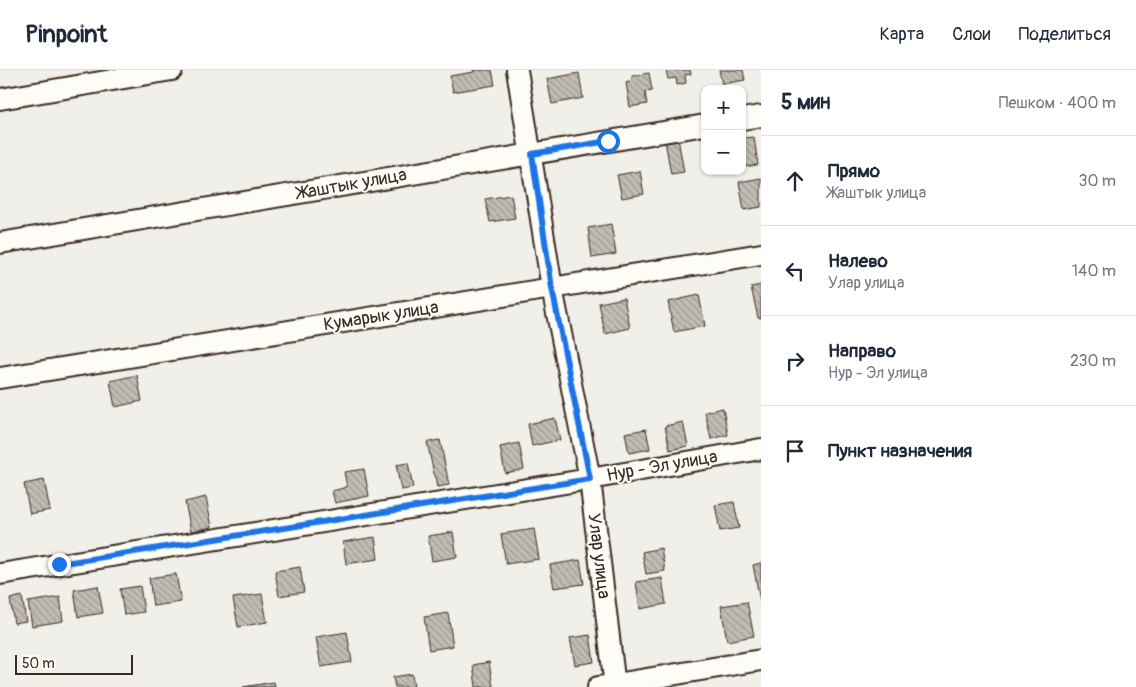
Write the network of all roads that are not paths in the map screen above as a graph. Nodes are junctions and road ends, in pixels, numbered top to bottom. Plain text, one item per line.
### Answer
1 (172, 70) edge
2 (517, 70) edge
3 (0, 99) edge
4 (761, 116) edge
5 (746, 118) edge
6 (701, 126) edge
7 (532, 154) junction
8 (0, 243) edge
9 (761, 254) edge
10 (552, 288) junction
11 (0, 378) edge
12 (761, 450) edge
13 (590, 479) junction
14 (0, 574) edge
15 (761, 660) edge
16 (610, 686) edge

1 - 3 street
2 - 7 street, Улар улица
4 - 5 street
6 - 7 street, Жаштык улица
7 - 8 street, Жаштык улица
7 - 10 street, Улар улица
9 - 10 street, Кумарык улица
10 - 11 street, Кумарык улица
10 - 13 street, Улар улица
12 - 13 street, Нур - Эл улица
13 - 14 street, Нур - Эл улица
13 - 16 street, Улар улица
15 - 16 street

